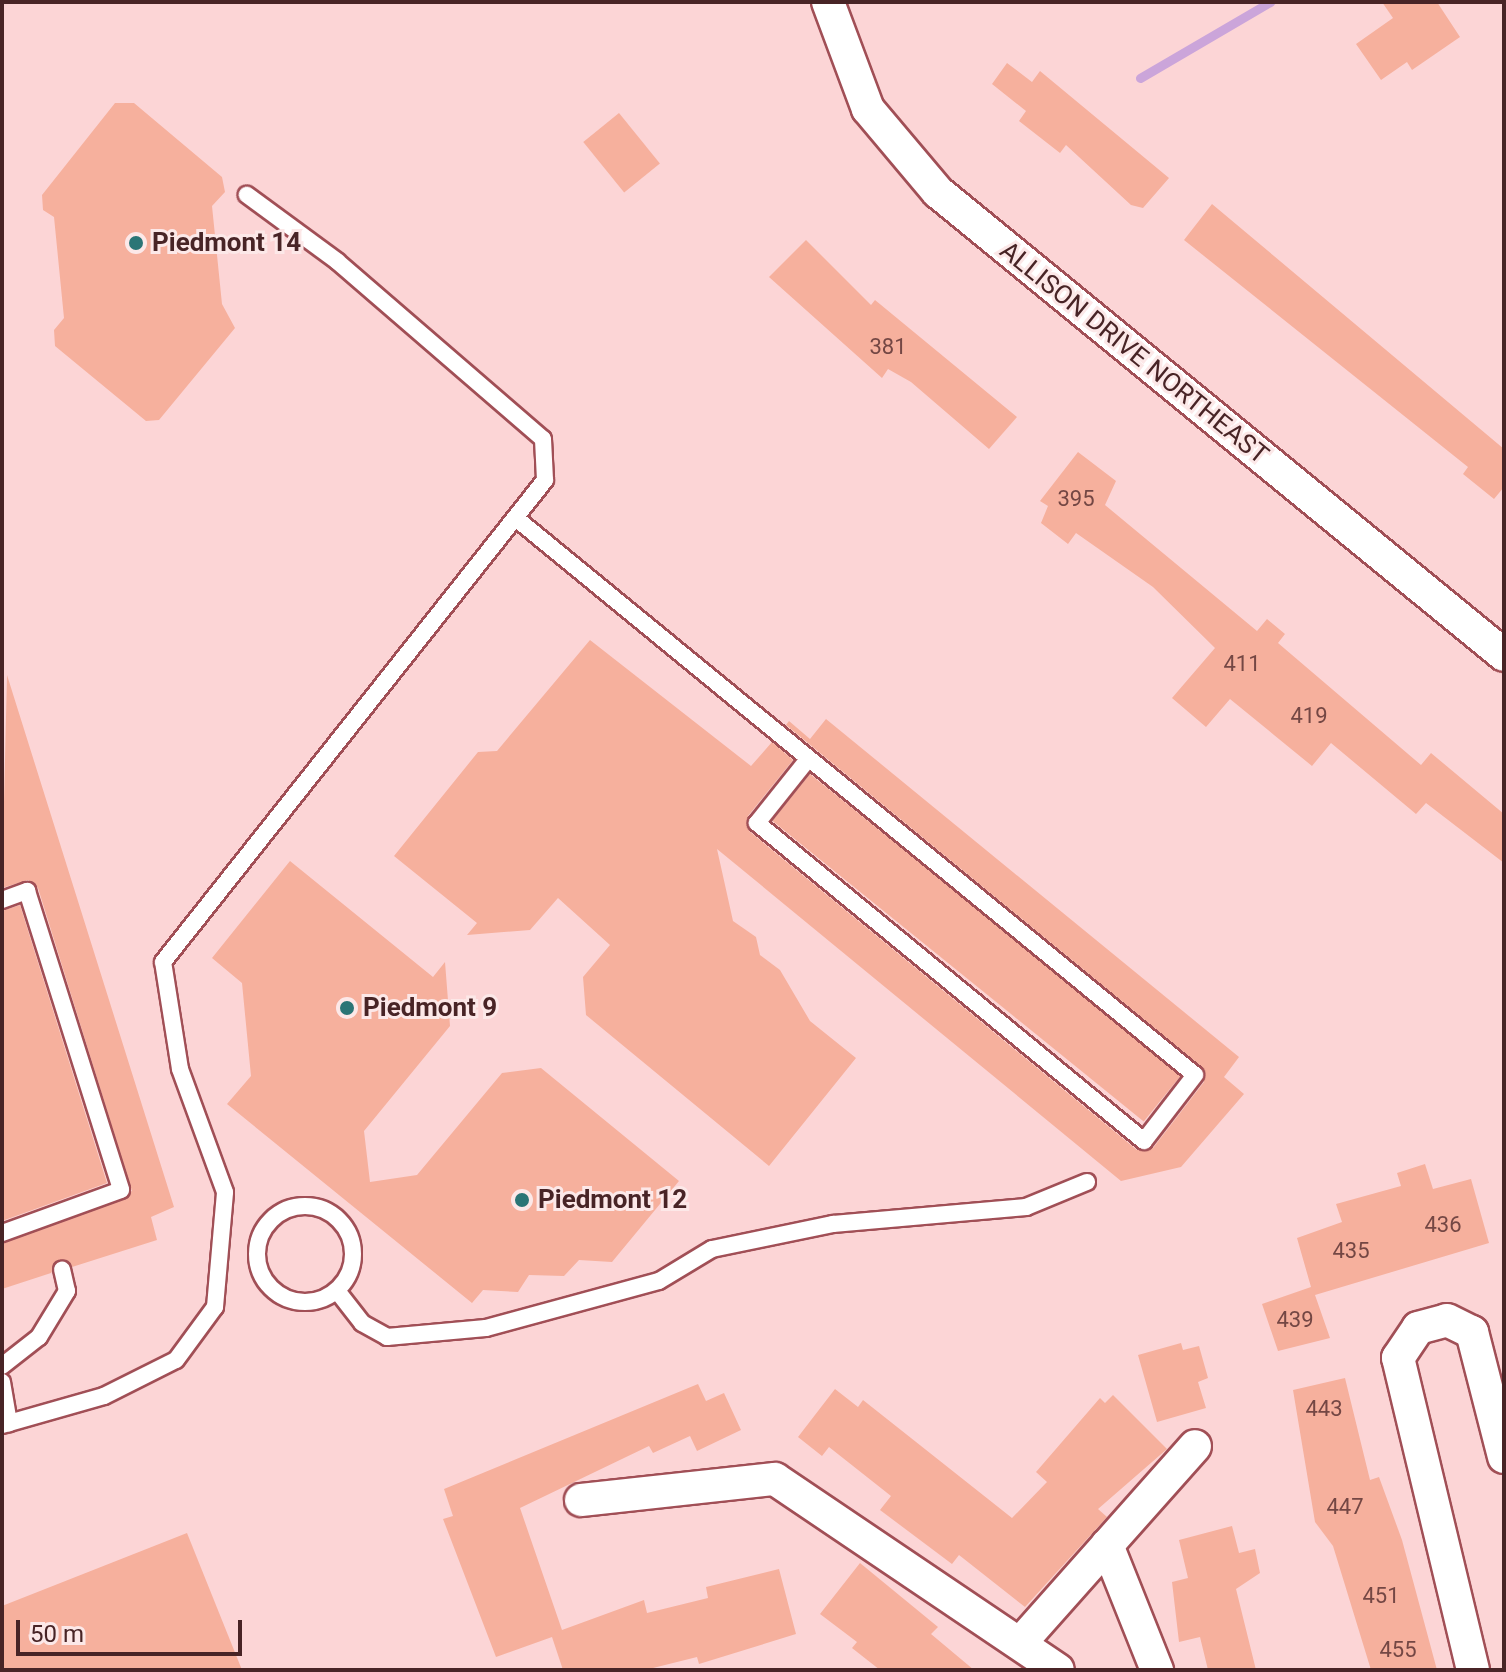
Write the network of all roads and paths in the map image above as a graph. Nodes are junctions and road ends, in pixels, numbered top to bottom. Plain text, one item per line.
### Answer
1 (828, 2) edge
2 (247, 195) dead end
3 (518, 520) junction
4 (1504, 655) edge
5 (808, 759) junction
6 (2, 900) edge
7 (1087, 1182) dead end
8 (2, 1233) edge
9 (254, 1255) junction
10 (224, 1257) junction
11 (62, 1270) dead end
12 (338, 1292) junction
13 (2, 1366) edge
14 (2, 1382) edge
15 (5, 1424) edge
16 (1195, 1446) dead end
17 (1504, 1457) edge
18 (581, 1500) dead end
19 (1107, 1545) junction
20 (1023, 1640) junction
21 (1058, 1670) edge
22 (1157, 1670) edge
23 (1473, 1670) edge

1 - 4 street, ALLISON DRIVE NORTHEAST
2 - 3 lane
3 - 5 lane
3 - 10 lane
5 - 5 lane
6 - 8 lane
7 - 12 lane
9 - 10 lane
9 - 12 lane
9 - 12 lane
10 - 15 lane
11 - 13 lane
14 - 15 lane
16 - 19 street
17 - 23 street
18 - 20 street
19 - 20 street
19 - 22 street
20 - 21 street

